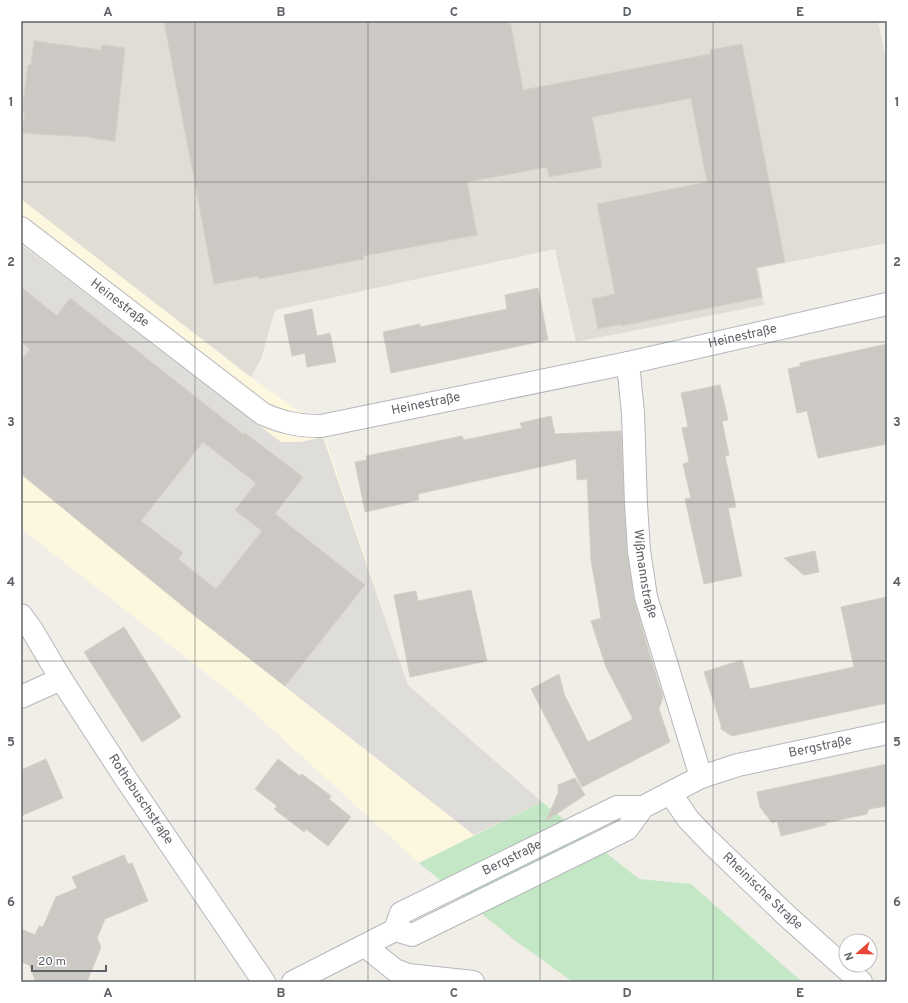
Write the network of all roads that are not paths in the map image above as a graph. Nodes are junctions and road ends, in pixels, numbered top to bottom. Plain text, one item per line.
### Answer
1 (21, 228) edge
2 (887, 304) edge
3 (628, 363) junction
4 (21, 615) edge
5 (61, 679) junction
6 (21, 697) edge
7 (887, 733) edge
8 (701, 777) junction
9 (671, 794) junction
10 (365, 946) junction
11 (264, 982) edge
12 (293, 982) edge
13 (473, 982) edge
14 (861, 982) edge

1 - 3 street, Heinestraße
2 - 3 street, Heinestraße
3 - 8 street, Wißmannstraße
4 - 5 street, Rothebuschstraße
5 - 6 street
5 - 11 street, Rothebuschstraße
7 - 8 street, Bergstraße
8 - 9 street, Bergstraße
9 - 10 street, Bergstraße
9 - 14 street, Rheinische Straße
10 - 12 street, Bergstraße
10 - 13 street

